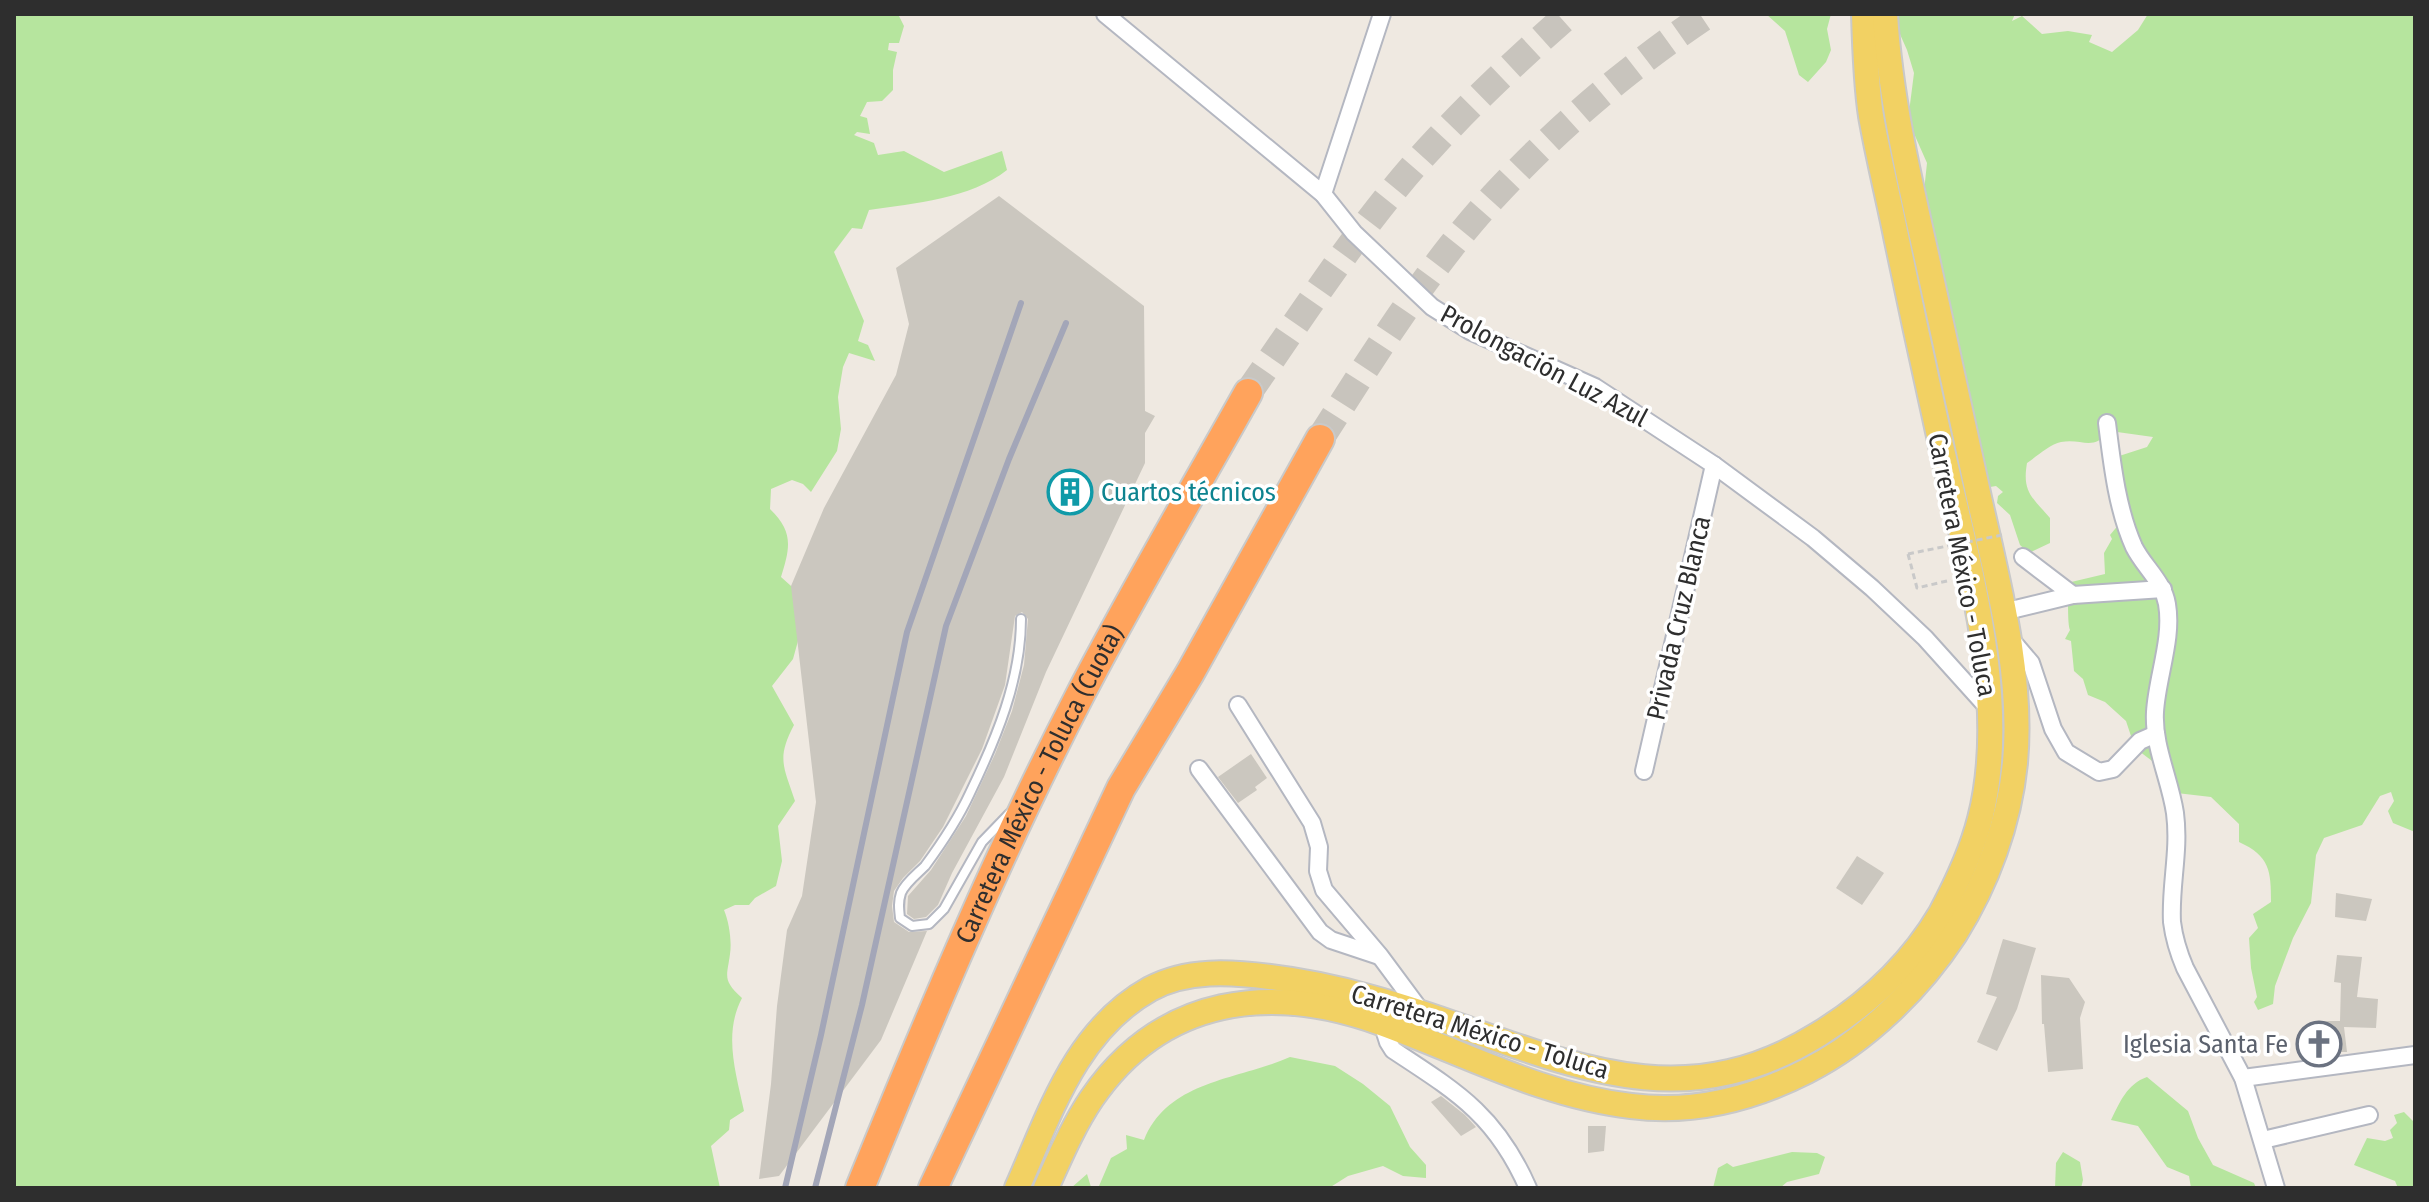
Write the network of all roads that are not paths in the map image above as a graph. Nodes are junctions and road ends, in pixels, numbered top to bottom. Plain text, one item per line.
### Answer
1 (1105, 14) edge
2 (1382, 14) edge
3 (1864, 14) edge
4 (1885, 14) edge
5 (1323, 194) junction
6 (1248, 393) tunnel mouth
7 (2107, 423) dead end
8 (1320, 439) tunnel mouth
9 (1714, 465) junction
10 (2023, 557) dead end
11 (2163, 589) junction
12 (2073, 595) junction
13 (1021, 619) dead end
14 (2005, 624) junction
15 (1238, 705) dead end
16 (1989, 709) junction
17 (2156, 734) junction
18 (1199, 769) dead end
19 (1644, 771) dead end
20 (1036, 786) junction
21 (1380, 956) junction
22 (1424, 1015) junction
23 (1382, 1023) junction
24 (2415, 1055) edge
25 (2243, 1078) junction
26 (2369, 1115) dead end
27 (2263, 1140) junction
28 (860, 1188) edge
29 (933, 1188) edge
30 (1017, 1188) edge
31 (1046, 1188) edge
32 (1528, 1188) edge
33 (2276, 1188) edge

1 - 5 street, Prolongación Luz Azul
2 - 5 street
3 - 16 main road, Carretera México - Toluca
4 - 14 main road, Carretera México - Toluca
5 - 9 street, Prolongación Luz Azul
6 - 20 highway, Carretera México - Toluca (Cuota)
7 - 11 street
8 - 29 highway
9 - 16 street, Prolongación Luz Azul
9 - 19 street, Privada Cruz Blanca
10 - 12 street
11 - 12 street
11 - 17 street
12 - 14 street
13 - 20 lane
14 - 17 street
14 - 23 main road, Carretera México - Toluca
15 - 21 street
16 - 22 main road, Carretera México - Toluca
17 - 25 street
18 - 21 street
20 - 28 highway, Carretera México - Toluca (Cuota)
21 - 22 street
22 - 30 main road, Carretera México - Toluca
23 - 31 main road, Carretera México - Toluca
23 - 32 street
24 - 25 street
25 - 27 street
26 - 27 street
27 - 33 street

